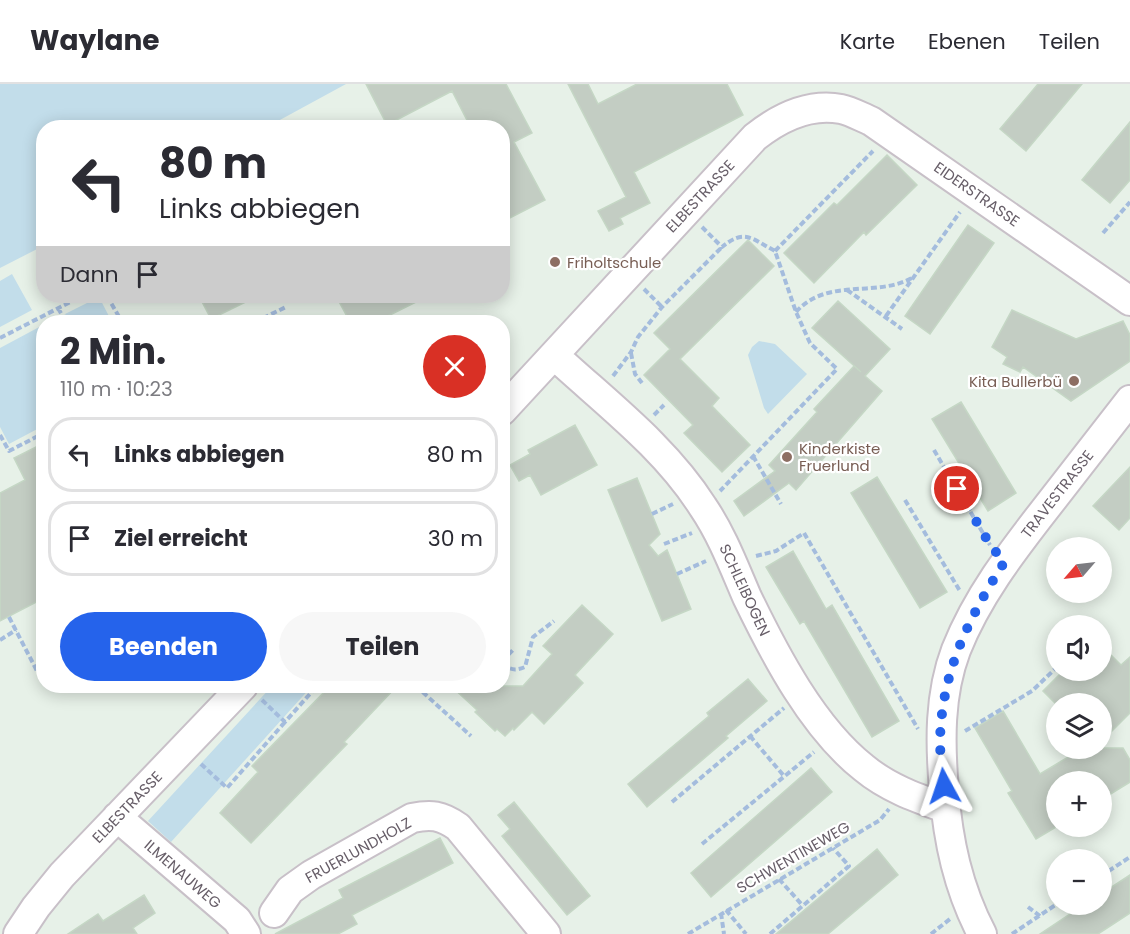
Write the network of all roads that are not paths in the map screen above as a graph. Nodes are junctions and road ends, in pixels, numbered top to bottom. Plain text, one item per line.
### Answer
1 (814, 96) edge
2 (1130, 301) edge
3 (554, 355) junction
4 (1130, 400) edge
5 (510, 402) edge
6 (244, 693) edge
7 (945, 808) junction
8 (117, 817) junction
9 (274, 913) dead end
10 (18, 934) edge
11 (246, 934) edge
12 (546, 934) edge
13 (982, 934) edge

1 - 2 street, EIDERSTRASSE
1 - 3 street, ELBESTRASSE
3 - 5 street, ELBESTRASSE
3 - 7 street, SCHLEIBOGEN
4 - 7 street, TRAVESTRASSE
6 - 8 street, ELBESTRASSE
7 - 13 street, TRAVESTRASSE
8 - 10 street, ELBESTRASSE
8 - 11 street, ILMENAUWEG
9 - 12 street, FRUERLUNDHOLZ

